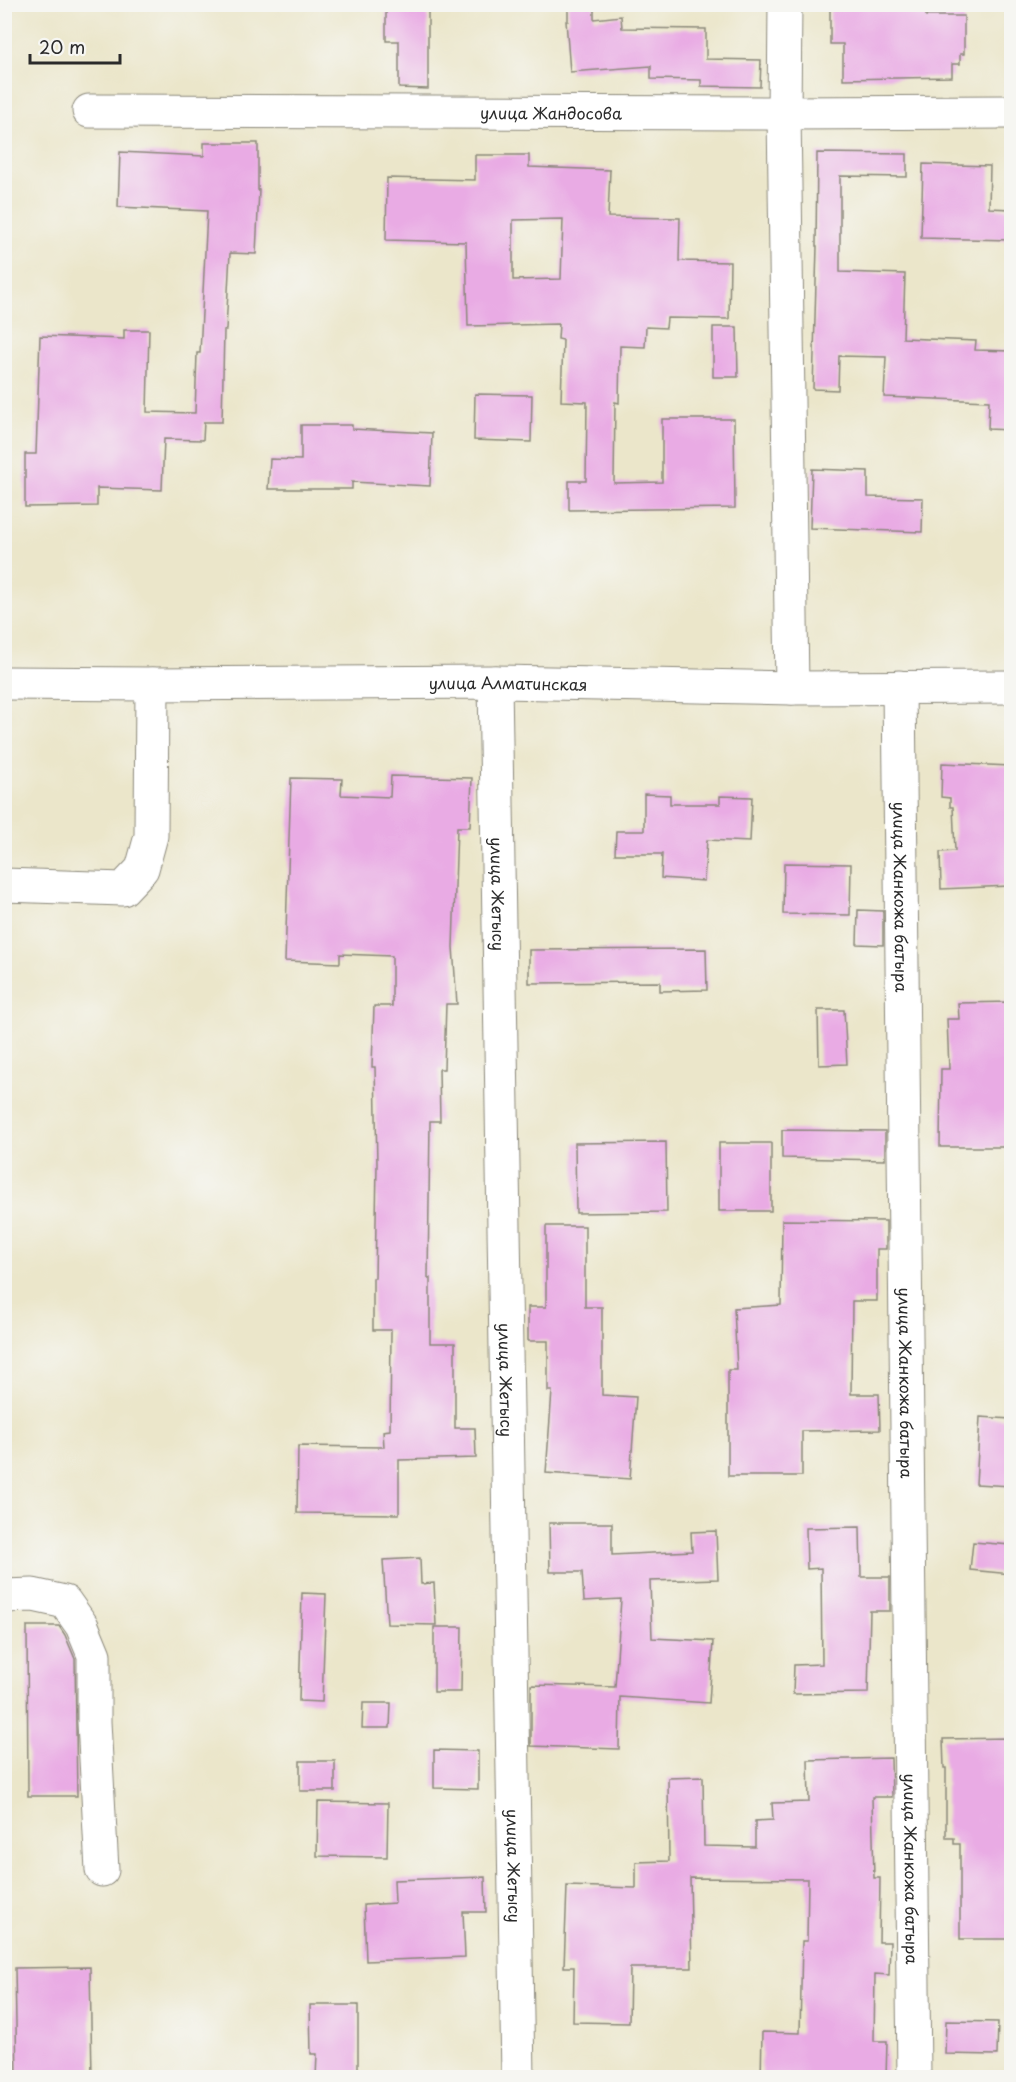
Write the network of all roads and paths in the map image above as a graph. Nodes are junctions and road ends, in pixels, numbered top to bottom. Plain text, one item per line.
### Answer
1 (785, 4) edge
2 (89, 111) dead end
3 (1011, 112) edge
4 (783, 113) junction
5 (495, 682) junction
6 (4, 683) edge
7 (152, 684) junction
8 (899, 687) junction
9 (1011, 687) edge
10 (792, 688) junction
11 (4, 885) edge
12 (4, 1596) edge
13 (102, 1870) dead end
14 (518, 2078) edge
15 (914, 2078) edge

1 - 4 street
2 - 4 street, улица Жандосова
3 - 4 street, улица Жандосова
4 - 10 street
5 - 7 street, улица Алматинская
5 - 10 street, улица Алматинская
5 - 14 street, улица Жетысу
6 - 7 street, улица Алматинская
7 - 11 street
8 - 9 street, улица Алматинская
8 - 10 street, улица Алматинская
8 - 15 street, улица Жанкожа батыра
12 - 13 street

